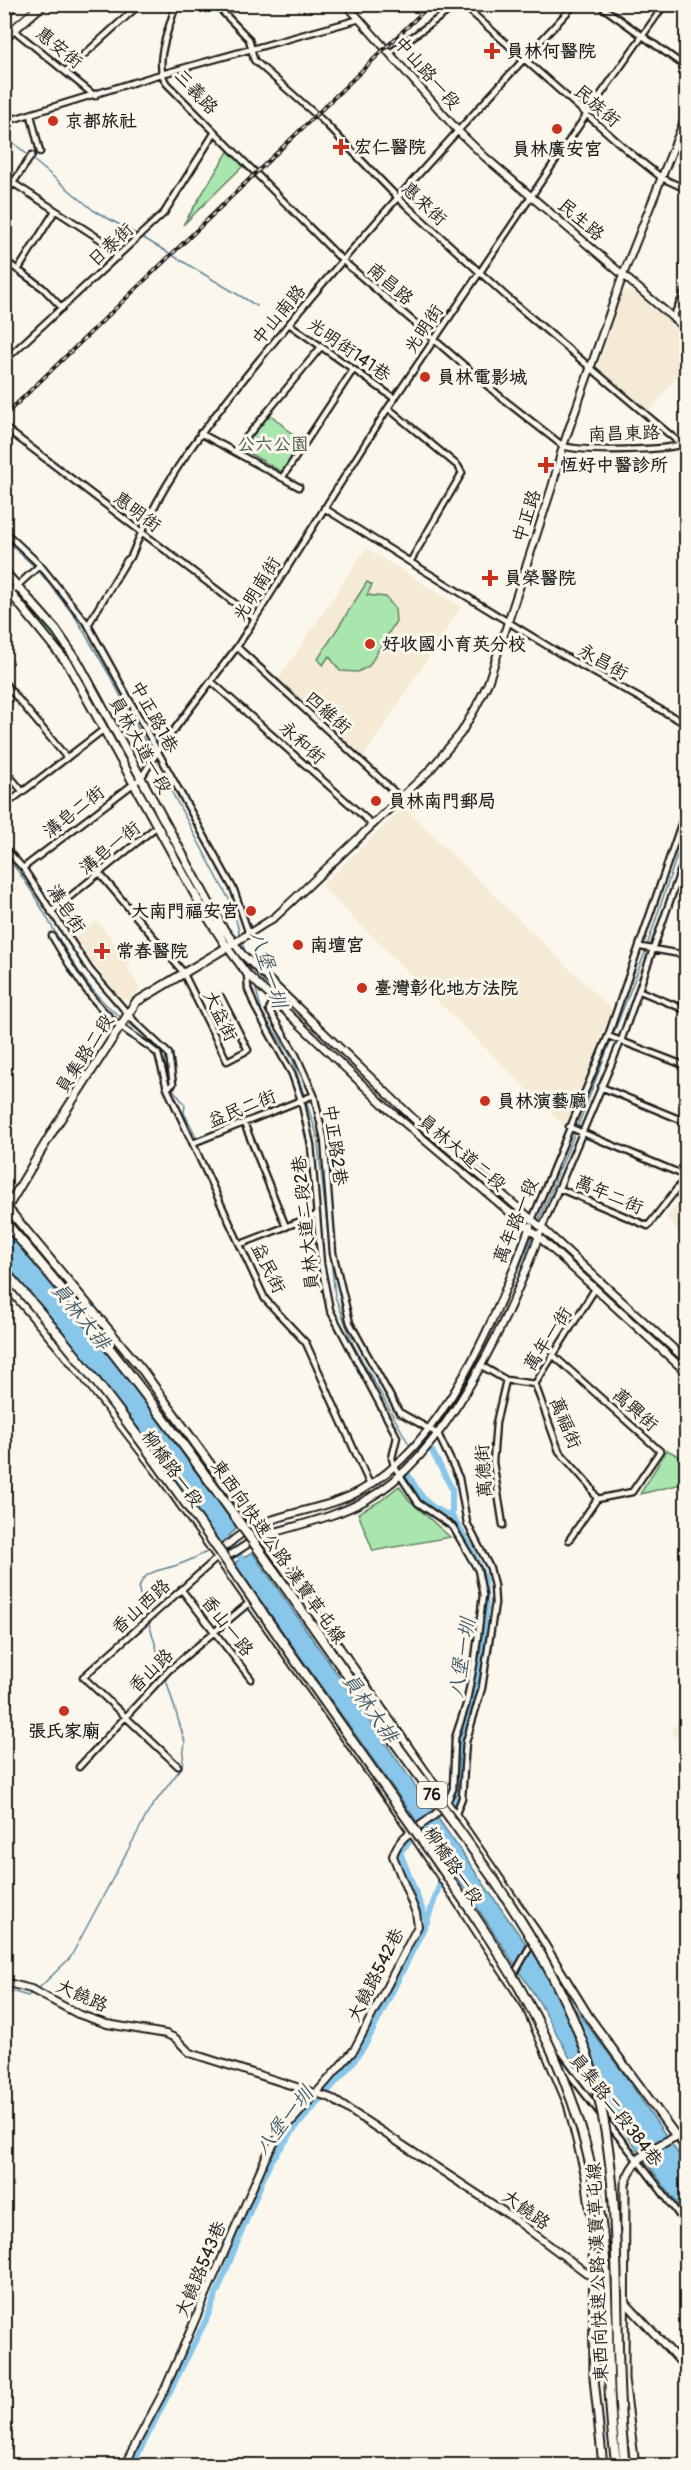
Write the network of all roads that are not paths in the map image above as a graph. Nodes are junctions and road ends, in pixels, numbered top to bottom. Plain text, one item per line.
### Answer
1 (29, 4) edge
2 (43, 4) edge
3 (140, 4) edge
4 (176, 4) edge
5 (215, 4) edge
6 (346, 4) edge
7 (460, 4) edge
8 (575, 4) edge
9 (598, 4) edge
10 (665, 4) edge
11 (360, 19) junction
12 (5, 24) edge
13 (14, 30) junction
14 (643, 37) junction
15 (4, 38) edge
16 (252, 50) junction
17 (390, 53) junction
18 (524, 60) junction
19 (687, 67) edge
20 (66, 71) junction
21 (161, 76) junction
22 (95, 96) junction
23 (586, 114) junction
24 (31, 115) junction
25 (687, 116) edge
26 (4, 122) edge
27 (215, 132) junction
28 (459, 132) junction
29 (40, 152) dead end
30 (32, 155) dead end
31 (662, 178) junction
32 (262, 180) joint
33 (13, 183) junction
34 (687, 189) edge
35 (4, 196) edge
36 (530, 197) junction
37 (398, 198) junction
38 (55, 211) junction
39 (118, 257) junction
40 (4, 260) edge
41 (342, 260) junction
42 (18, 270) junction
43 (479, 272) junction
44 (623, 274) junction
45 (687, 290) edge
46 (62, 308) junction
47 (673, 317) junction
48 (289, 324) junction
49 (687, 329) edge
50 (433, 339) junction
51 (321, 347) junction
52 (4, 361) edge
53 (590, 368) junction
54 (353, 370) junction
55 (394, 398) junction
56 (387, 408) junction
57 (4, 427) edge
58 (200, 433) junction
59 (684, 444) edge
60 (563, 446) junction
61 (235, 451) junction
62 (282, 478) junction
63 (299, 487) dead end
64 (324, 508) junction
65 (5, 532) edge
66 (141, 532) junction
67 (410, 562) junction
68 (39, 566) junction
69 (4, 571) edge
70 (4, 585) edge
71 (18, 586) junction
72 (11, 592) junction
73 (4, 598) edge
74 (254, 618) junction
75 (508, 622) junction
76 (88, 625) junction
77 (237, 647) junction
78 (4, 682) edge
79 (212, 682) junction
80 (687, 724) edge
81 (103, 730) junction
82 (158, 751) junction
83 (67, 758) junction
84 (4, 770) edge
85 (141, 778) junction
86 (132, 783) junction
87 (22, 792) junction
88 (401, 798) junction
89 (4, 806) edge
90 (687, 810) edge
91 (373, 825) junction
92 (156, 827) junction
93 (4, 846) edge
94 (687, 855) edge
95 (23, 868) junction
96 (100, 874) junction
97 (51, 912) junction
98 (249, 934) junction
99 (52, 936) dead end
100 (231, 945) junction
101 (641, 947) junction
102 (655, 948) junction
103 (687, 955) edge
104 (183, 972) junction
105 (247, 974) junction
106 (640, 992) junction
107 (221, 998) dead end
108 (275, 998) junction
109 (687, 1010) edge
110 (129, 1014) junction
111 (121, 1027) junction
112 (608, 1036) junction
113 (621, 1041) junction
114 (333, 1045) junction
115 (327, 1052) junction
116 (687, 1066) edge
117 (601, 1087) junction
118 (167, 1088) junction
119 (314, 1095) junction
120 (301, 1100) junction
121 (687, 1122) edge
122 (244, 1123) junction
123 (570, 1127) junction
124 (583, 1133) junction
125 (193, 1143) junction
126 (687, 1177) edge
127 (558, 1188) junction
128 (6, 1208) edge
129 (316, 1215) junction
130 (532, 1220) junction
131 (4, 1221) edge
132 (286, 1227) junction
133 (542, 1228) junction
134 (529, 1229) junction
135 (539, 1237) junction
136 (241, 1244) junction
137 (4, 1271) edge
138 (4, 1282) edge
139 (596, 1289) junction
140 (554, 1356) junction
141 (687, 1360) edge
142 (480, 1365) junction
143 (687, 1372) edge
144 (507, 1380) junction
145 (535, 1384) junction
146 (427, 1431) junction
147 (438, 1434) junction
148 (397, 1464) junction
149 (402, 1472) junction
150 (370, 1485) junction
151 (597, 1499) junction
152 (503, 1525) dead end
153 (255, 1526) junction
154 (262, 1536) junction
155 (569, 1540) dead end
156 (217, 1558) junction
157 (181, 1589) junction
158 (250, 1602) junction
159 (214, 1632) junction
160 (251, 1680) dead end
161 (125, 1716) junction
162 (178, 1766) dead end
163 (79, 1767) dead end
164 (447, 1802) junction
165 (455, 1816) junction
166 (411, 1831) junction
167 (537, 1933) junction
168 (510, 1981) junction
169 (4, 1982) edge
170 (543, 2042) junction
171 (316, 2092) junction
172 (676, 2136) junction
173 (687, 2150) edge
174 (638, 2158) junction
175 (687, 2225) edge
176 (596, 2280) junction
177 (626, 2303) junction
178 (687, 2368) edge
179 (124, 2466) edge
180 (603, 2466) edge
181 (617, 2466) edge
182 (625, 2466) edge
183 (635, 2466) edge

1 - 12 main road
2 - 13 main road
3 - 20 street
4 - 21 street, 三義路
5 - 16 street, 惠來街
6 - 11 street, 中山路一段
7 - 17 street
7 - 18 street, 民族街
8 - 18 street, 中山路一段
9 - 14 street
10 - 14 street, 光明街
11 - 16 street
11 - 17 street, 中山路一段
12 - 13 street, 惠安街
13 - 15 main road
13 - 20 street, 惠安街
14 - 19 street
14 - 23 street, 光明街
16 - 21 street
16 - 37 street, 惠來街
17 - 28 street, 中山路一段
18 - 23 street, 民族街
18 - 28 street, 中山路一段
20 - 22 street, 惠安街
21 - 22 street
21 - 27 street, 三義路
22 - 24 street
23 - 31 street, 民族街
23 - 36 street, 光明街
24 - 26 street
24 - 29 street
25 - 31 street, 中正路
27 - 32 street, 三義路
27 - 39 street, 日泰街
28 - 36 street, 民生路
28 - 37 street, 中山南路
30 - 33 street
31 - 34 street, 民族街
31 - 44 street, 中正路
32 - 41 street, 南昌路
33 - 35 street
33 - 38 street
36 - 43 street, 光明街
36 - 44 street, 民生路
37 - 41 street, 中山南路
37 - 43 street, 惠來街
38 - 39 street
38 - 42 street
39 - 46 street, 日泰街
40 - 42 street
41 - 48 street, 中山南路
41 - 50 street, 南昌路
42 - 46 street
43 - 50 street, 光明街
43 - 53 street, 惠來街
44 - 47 street, 民生路
44 - 53 street, 中正路
45 - 47 street
46 - 52 street, 日泰街
47 - 49 street, 民生路
48 - 51 street, 光明街141巷
48 - 58 street, 中山南路
50 - 55 street, 光明街
50 - 60 street, 南昌路
51 - 54 street, 光明街141巷
51 - 61 street
53 - 59 street, 惠來街
53 - 60 street, 中正路
54 - 55 street, 光明街141巷
54 - 62 street
55 - 56 street, 光明街
56 - 64 street, 光明南街
56 - 67 street
57 - 66 street, 惠明街
58 - 61 street
58 - 66 street, 中山南路
59 - 60 street, 南昌東路
60 - 75 street, 中正路
61 - 62 street
62 - 63 street
64 - 67 street
64 - 74 street, 光明南街
65 - 68 street, 中正路1巷
66 - 74 street, 惠明街
66 - 76 street, 中山南路
67 - 75 street
68 - 71 street
68 - 76 street, 中正路1巷
69 - 71 main road, 員林大道一段
70 - 72 main road, 員林大道一段
71 - 72 street
71 - 85 main road, 員林大道一段
72 - 73 street
72 - 81 main road, 員林大道一段
74 - 77 street, 光明南街
75 - 80 street, 永昌街
75 - 88 street, 中正路
76 - 82 street, 中正路1巷
77 - 79 street, 光明南街
77 - 88 street, 四維街
78 - 83 street
79 - 82 street, 光明南街
79 - 91 street, 永和街
81 - 83 street
81 - 86 main road, 員林大道一段
82 - 85 street, 光明南街
82 - 98 street, 中正路1巷
83 - 87 street
84 - 87 street
85 - 86 street, 溝皂二街
85 - 100 main road, 員林大道一段
86 - 92 main road, 員林大道一段
86 - 95 street, 溝皂二街
87 - 89 street
88 - 91 street, 中正路
90 - 101 street, 萬年路一段
91 - 98 street, 中正路
92 - 96 street, 溝皂一街
92 - 100 main road, 員林大道一段
93 - 95 street, 溝皂街
94 - 102 street, 萬年路一段
95 - 97 street, 溝皂街
96 - 97 street, 溝皂一街
96 - 104 street
97 - 110 street, 溝皂街
98 - 100 street, 中正路
99 - 111 street, 益民街
100 - 104 main road, 員集路二段
100 - 105 street, 員林大道二段
100 - 114 street, 員林大道二段
101 - 102 street
101 - 112 street, 萬年路一段
102 - 103 street
102 - 106 street, 萬年路一段
104 - 107 street, 大益街
104 - 110 main road, 員集路二段
105 - 108 street, 員林大道二段
105 - 120 street, 員林大道二段2巷
106 - 109 street
106 - 113 street, 萬年路一段
108 - 115 street, 員林大道二段
108 - 119 street, 中正路2巷
110 - 111 main road, 員集路二段
110 - 118 street, 溝皂街
111 - 118 street, 益民街
111 - 128 main road, 員集路二段
112 - 113 street
112 - 123 street, 萬年路一段
113 - 116 street
113 - 117 street, 萬年路一段
114 - 115 street
114 - 130 street, 員林大道二段
115 - 134 street, 員林大道二段
117 - 121 street
117 - 124 street, 萬年路一段
118 - 125 street, 益民街
119 - 120 street, 益民二街
119 - 146 street, 中正路2巷
120 - 122 street, 益民二街
120 - 129 street, 員林大道二段2巷
122 - 125 street, 益民二街
122 - 132 street
123 - 124 street
123 - 130 street, 萬年路一段
124 - 126 street
124 - 127 street, 萬年路一段
125 - 136 street, 益民街
126 - 127 street, 萬年二街
127 - 133 street, 萬年路一段
128 - 153 main road, 柳橋路一段
129 - 132 street
129 - 148 street, 員林大道二段2巷
130 - 133 street, 員林大道二段
130 - 134 street, 萬年路一段
131 - 182 main road, 東西向快速公路 漢寶草屯線 / 76, bridge
132 - 136 street
133 - 135 street, 萬年路一段
133 - 141 street, 員林大道二段
134 - 135 street, 員林大道二段
134 - 146 street, 萬年路一段
135 - 139 street, 員林大道二段
135 - 142 street, 萬年路一段
136 - 150 street, 益民街
137 - 181 main road, 東西向快速公路 漢寶草屯線 / 76, bridge
138 - 156 main road, 柳橋路一段
139 - 140 street, 萬年一街
139 - 143 street, 員林大道二段
140 - 145 street, 萬年一街
140 - 151 street, 萬興街
142 - 144 street, 萬年一街
142 - 147 street, 萬年路一段
144 - 145 street, 萬年一街
144 - 152 street, 萬德街
145 - 151 street, 萬福街
146 - 147 street, 中正路2巷
146 - 148 street, 萬年路一段
147 - 149 street, 萬年路一段
147 - 165 street
148 - 149 street
148 - 150 street, 萬年路一段
149 - 154 street, 萬年路一段
149 - 164 street
150 - 153 street, 萬年路一段
151 - 155 street
153 - 154 main road, 柳橋路一段
153 - 156 street, 萬年路一段
154 - 156 street, 萬年路一段
154 - 164 main road, 柳橋路一段
156 - 157 street, 香山西路
156 - 158 main road, 柳橋路一段
157 - 159 street, 香山一路
157 - 161 street, 香山西路
158 - 159 street, 香山路
158 - 166 main road, 柳橋路一段
159 - 160 street, 香山一路
159 - 161 street, 香山路
161 - 162 street
161 - 163 street, 香山路
164 - 165 main road, 柳橋路一段
164 - 166 street
165 - 167 main road, 柳橋路一段
166 - 168 main road, 柳橋路一段
166 - 171 street, 大饒路542巷
167 - 168 street
167 - 172 main road, 柳橋路一段
168 - 170 main road, 柳橋路一段
169 - 171 street, 大饒路
170 - 174 street, 員集路二段384巷
170 - 176 main road, 柳橋路一段
171 - 176 street, 大饒路
171 - 179 street, 大饒路543巷
172 - 173 street
172 - 174 main road
174 - 175 street, 員集路二段384巷
174 - 177 main road
176 - 177 street, 大饒路
176 - 180 main road, 柳橋路一段
177 - 178 street, 大饒路
177 - 183 main road

